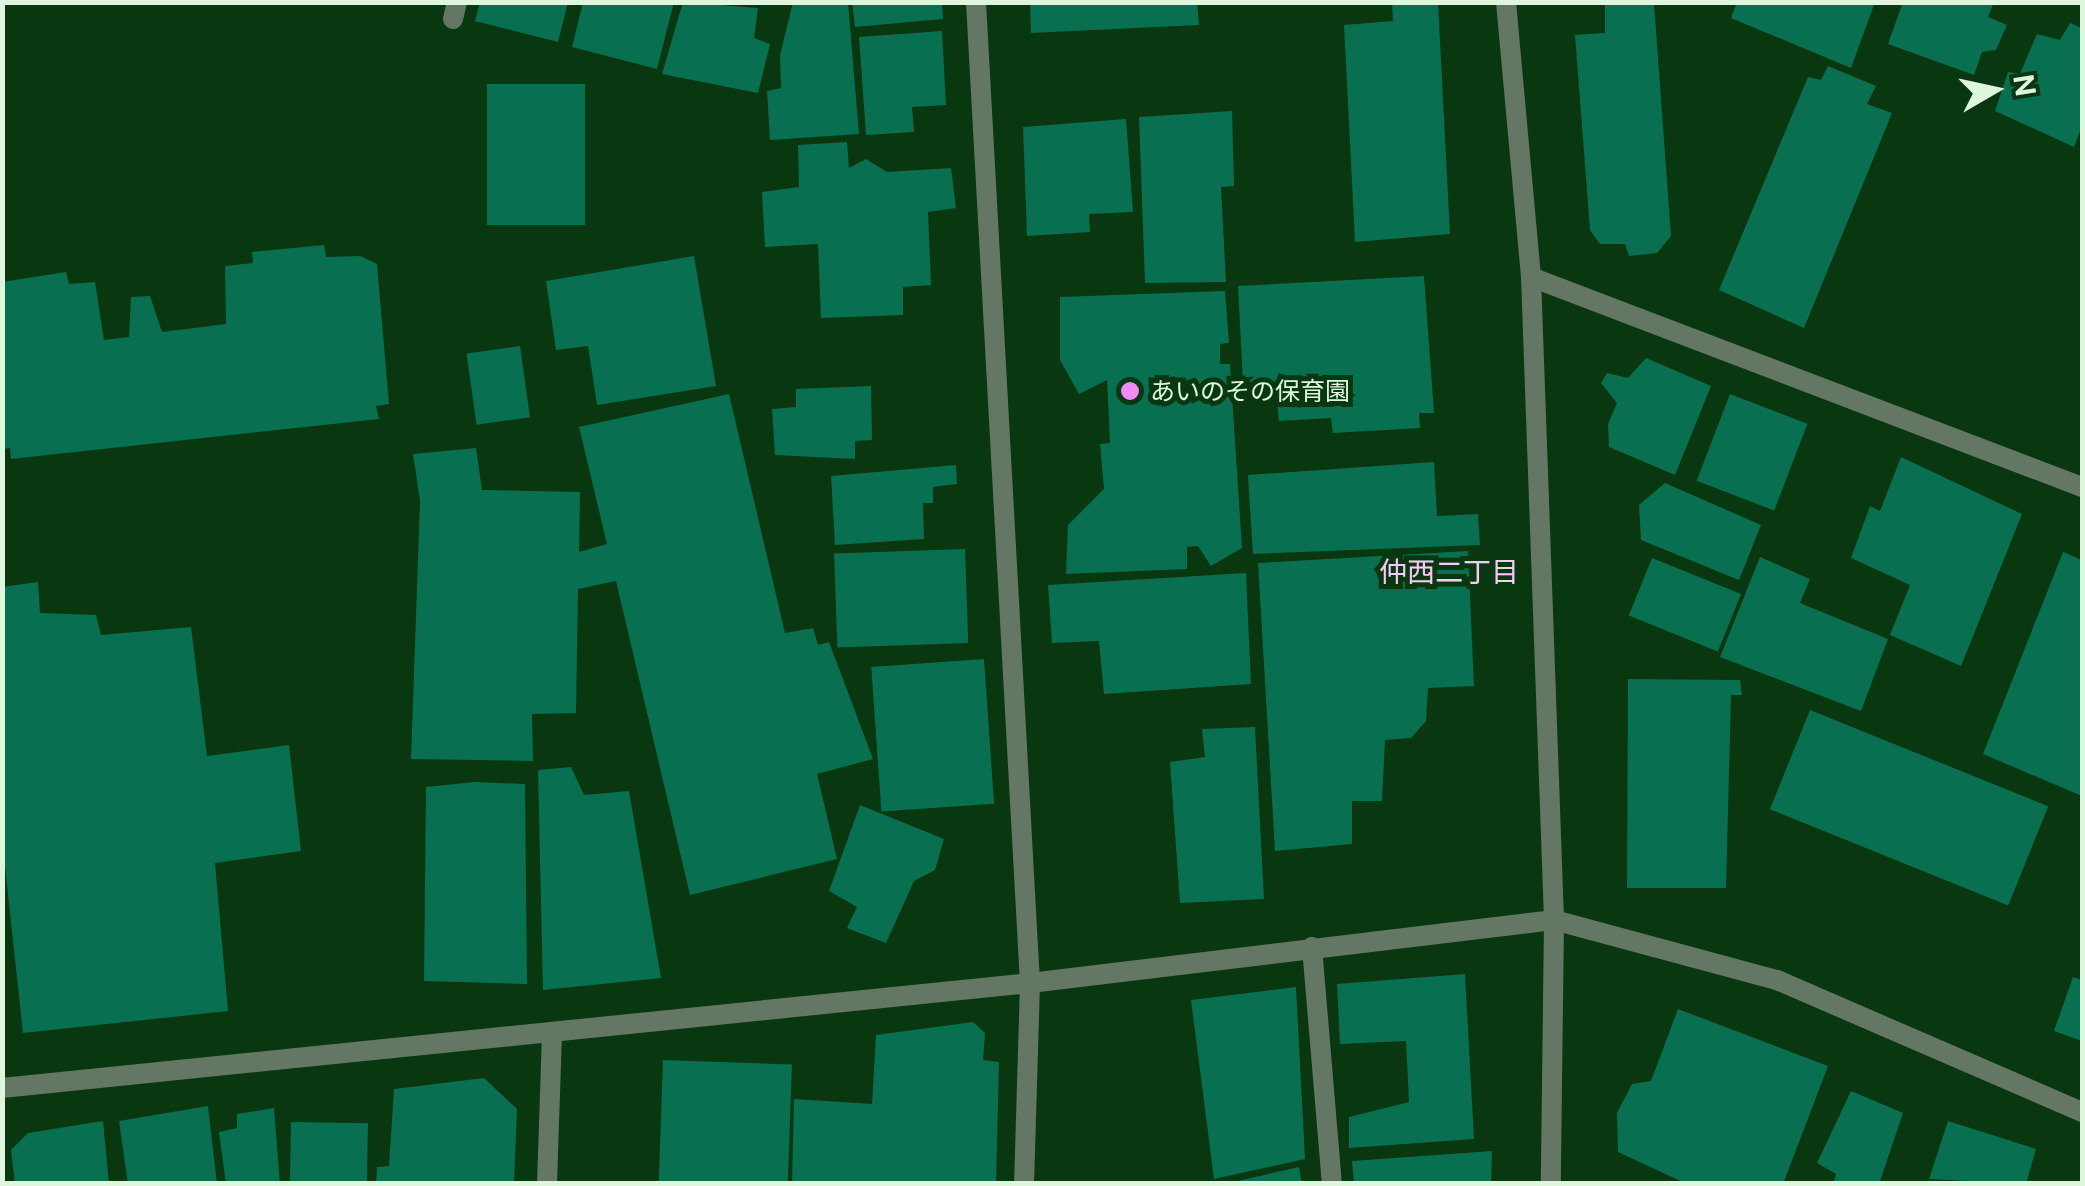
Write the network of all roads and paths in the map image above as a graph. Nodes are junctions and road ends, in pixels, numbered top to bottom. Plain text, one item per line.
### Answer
1 (976, 2) edge
2 (1506, 2) edge
3 (1531, 277) junction
4 (2082, 488) edge
5 (1554, 920) junction
6 (1312, 946) junction
7 (1030, 983) junction
8 (552, 1032) junction
9 (2, 1088) edge
10 (2082, 1112) edge
11 (547, 1184) edge
12 (1024, 1184) edge
13 (1332, 1184) edge
14 (1551, 1184) edge

1 - 7 street
2 - 3 street
3 - 4 street
3 - 5 street
5 - 6 street
5 - 10 street
5 - 14 street
6 - 7 street
6 - 13 street
7 - 8 street
7 - 12 street
8 - 9 street
8 - 11 street

